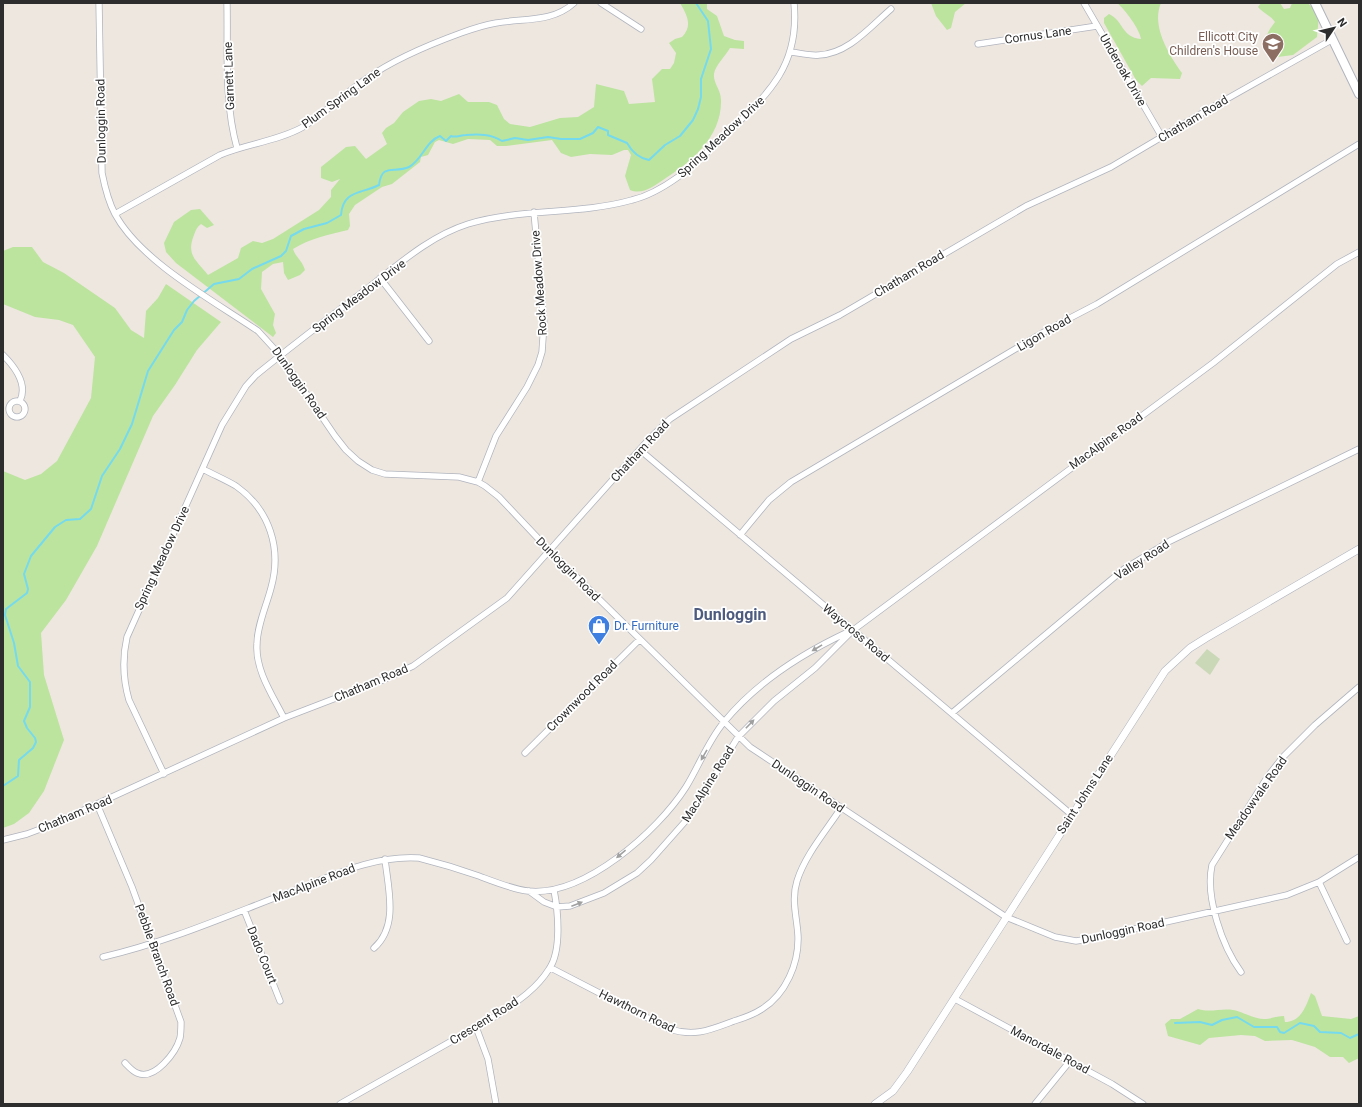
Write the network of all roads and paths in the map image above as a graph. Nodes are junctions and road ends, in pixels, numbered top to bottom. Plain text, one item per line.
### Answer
1 (100, 3) edge
2 (227, 3) edge
3 (574, 3) edge
4 (601, 3) edge
5 (794, 3) edge
6 (1084, 3) edge
7 (1315, 3) edge
8 (891, 9) dead end
9 (1097, 26) junction
10 (641, 29) dead end
11 (1333, 39) junction
12 (978, 44) dead end
13 (791, 52) junction
14 (1357, 84) edge
15 (1359, 94) edge
16 (1162, 137) junction
17 (1359, 144) edge
18 (237, 148) junction
19 (534, 212) junction
20 (115, 214) junction
21 (1359, 252) edge
22 (380, 278) junction
23 (429, 341) dead end
24 (3, 355) edge
25 (280, 355) junction
26 (20, 401) dead end
27 (1359, 449) edge
28 (640, 450) junction
29 (203, 469) junction
30 (478, 482) junction
31 (740, 535) junction
32 (1359, 549) edge
33 (550, 551) junction
34 (852, 631) junction
35 (639, 640) junction
36 (1359, 687) edge
37 (952, 713) junction
38 (284, 718) junction
39 (723, 723) junction
40 (738, 737) junction
41 (525, 753) dead end
42 (164, 774) junction
43 (97, 804) junction
44 (841, 808) junction
45 (1072, 815) junction
46 (3, 840) edge
47 (1359, 857) edge
48 (385, 859) junction
49 (1319, 882) junction
50 (554, 890) junction
51 (528, 891) junction
52 (557, 907) junction
53 (244, 910) junction
54 (1215, 912) junction
55 (1006, 917) junction
56 (1347, 941) dead end
57 (153, 944) junction
58 (374, 948) dead end
59 (103, 958) dead end
60 (551, 968) junction
61 (1241, 972) dead end
62 (955, 999) junction
63 (280, 1001) dead end
64 (476, 1027) junction
65 (1070, 1061) junction
66 (125, 1063) dead end
67 (340, 1104) edge
68 (496, 1104) edge
69 (875, 1104) edge
70 (1035, 1104) edge
71 (1143, 1104) edge

1 - 20 street, Dunloggin Road
2 - 18 street, Garnett Lane
3 - 18 street, Plum Spring Lane
4 - 10 street
5 - 13 street, Spring Meadow Drive
6 - 9 street, Underoak Drive
7 - 11 main road
8 - 13 street
9 - 12 street, Cornus Lane
9 - 16 street, Underoak Drive
11 - 14 main road
11 - 16 street, Chatham Road
13 - 19 street, Spring Meadow Drive
14 - 15 main road
16 - 28 street, Chatham Road
17 - 31 street, Ligon Road
18 - 20 street, Plum Spring Lane
19 - 22 street, Spring Meadow Drive
19 - 30 street, Rock Meadow Drive
20 - 25 street, Dunloggin Road
21 - 34 street, MacAlpine Road
22 - 23 street
22 - 25 street, Spring Meadow Drive
24 - 26 street
25 - 29 street, Spring Meadow Drive
25 - 30 street, Dunloggin Road
27 - 37 street, Valley Road
28 - 31 street, Waycross Road
28 - 33 street, Chatham Road
29 - 38 street
29 - 42 street, Spring Meadow Drive
30 - 33 street, Dunloggin Road
31 - 34 street, Waycross Road
32 - 45 street, Saint Johns Lane
33 - 35 street, Dunloggin Road
33 - 38 street, Chatham Road
34 - 37 street, Waycross Road
34 -> 39 street, MacAlpine Road
40 -> 34 street, MacAlpine Road
35 - 39 street, Dunloggin Road
35 - 41 street, Crownwood Road
36 - 54 street, Meadowvale Road
37 - 45 street, Waycross Road
38 - 42 street, Chatham Road
39 - 40 street, Dunloggin Road
39 -> 50 street, MacAlpine Road
40 - 44 street, Dunloggin Road
52 -> 40 street, MacAlpine Road
42 - 43 street, Chatham Road
43 - 46 street, Chatham Road
43 - 57 street, Pebble Branch Road
44 - 55 street, Dunloggin Road
44 - 60 street, Hawthorn Road
45 - 55 street, Saint Johns Lane
47 - 49 street, Dunloggin Road
48 - 51 street, MacAlpine Road
48 - 53 street, MacAlpine Road
48 - 58 street
49 - 54 street, Dunloggin Road
49 - 56 street
50 - 51 street, MacAlpine Road
50 - 52 street
51 - 52 street, MacAlpine Road
52 - 60 street
53 - 57 street, MacAlpine Road
53 - 63 street, Dado Court
54 - 55 street, Dunloggin Road
54 - 61 street, Meadowvale Road
55 - 62 street, Saint Johns Lane
57 - 59 street, MacAlpine Road
57 - 66 street, Pebble Branch Road
60 - 64 street, Crescent Road
62 - 65 street, Manordale Road
62 - 69 street, Saint Johns Lane
64 - 67 street, Crescent Road
64 - 68 street
65 - 70 street
65 - 71 street, Manordale Road

